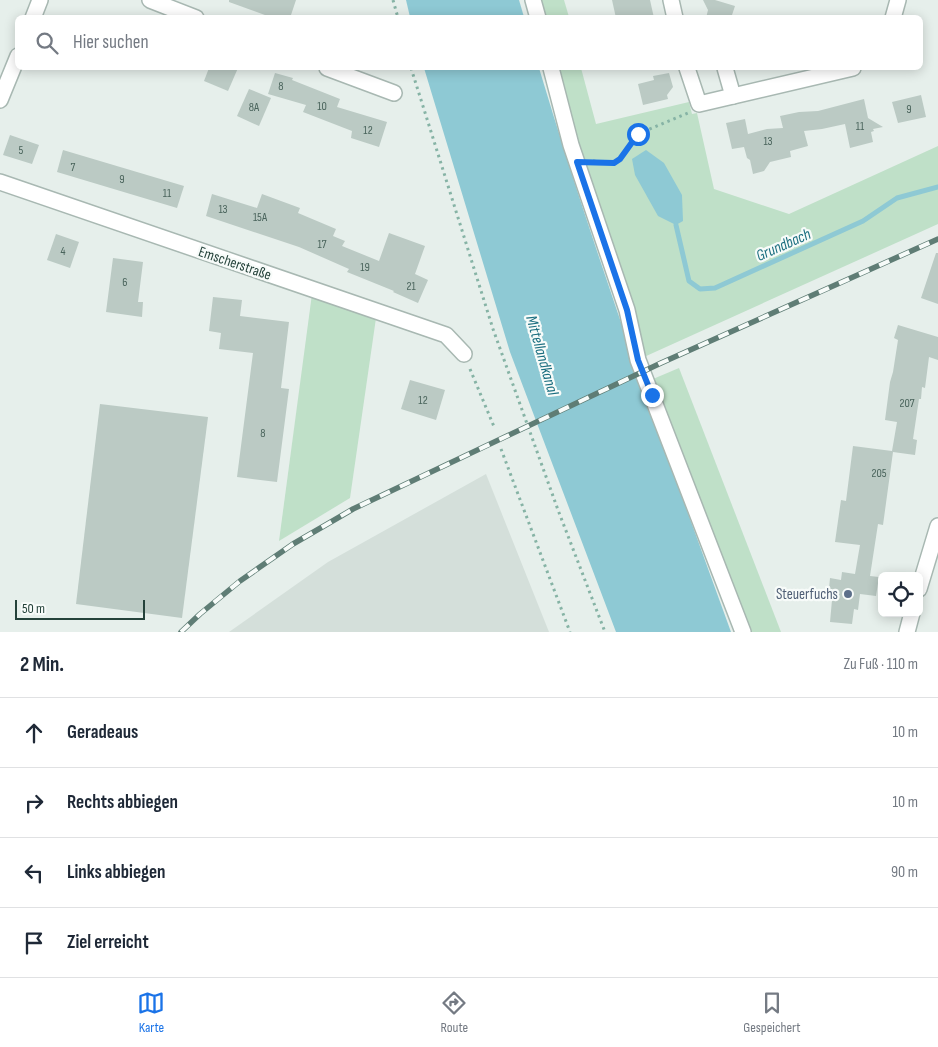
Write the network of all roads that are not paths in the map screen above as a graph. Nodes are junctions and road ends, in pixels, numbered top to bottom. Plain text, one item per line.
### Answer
1 (40, 0) edge
2 (150, 0) edge
3 (533, 0) edge
4 (671, 0) edge
5 (898, 0) edge
6 (34, 15) edge
7 (188, 15) edge
8 (537, 15) edge
9 (674, 15) edge
10 (894, 15) edge
11 (15, 63) edge
12 (332, 70) edge
13 (552, 70) edge
14 (688, 70) edge
15 (726, 70) edge
16 (845, 70) edge
17 (394, 93) dead end
18 (733, 96) junction
19 (0, 100) edge
20 (0, 182) edge
21 (464, 354) road end
22 (938, 526) edge
23 (923, 576) edge
24 (911, 617) edge
25 (743, 632) edge
26 (906, 632) edge

1 - 6 street
2 - 7 street
3 - 8 street
4 - 9 street
5 - 10 street
11 - 19 street
12 - 17 street
13 - 25 street
14 - 18 street
15 - 18 street
16 - 18 street
20 - 21 street, Emscherstraße
22 - 23 street
24 - 26 street

